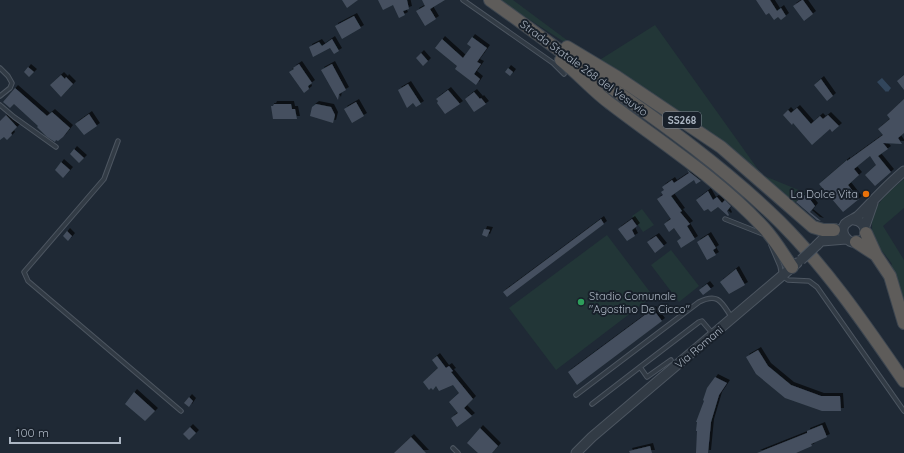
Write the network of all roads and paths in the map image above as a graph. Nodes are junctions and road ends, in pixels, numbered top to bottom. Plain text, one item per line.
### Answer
1 (464, 0) edge
2 (490, 0) edge
3 (523, 24) junction
4 (0, 68) edge
5 (564, 74) dead end
6 (0, 96) edge
7 (0, 105) edge
8 (118, 141) dead end
9 (56, 147) dead end
10 (904, 171) edge
11 (873, 202) junction
12 (725, 219) dead end
13 (854, 220) junction
14 (839, 228) junction
15 (865, 230) junction
16 (851, 241) junction
17 (820, 243) junction
18 (876, 255) junction
19 (796, 263) junction
20 (782, 276) junction
21 (732, 319) junction
22 (904, 323) edge
23 (714, 335) junction
24 (671, 360) dead end
25 (640, 367) junction
26 (904, 382) edge
27 (576, 396) dead end
28 (592, 404) dead end
29 (181, 411) dead end
30 (904, 411) edge
31 (453, 448) dead end
32 (458, 453) edge
33 (576, 453) edge

1 - 5 lane
2 - 3 highway, Strada Statale 268 del Vesuvio / SS268
3 - 14 highway, SS268
3 - 19 highway, SS268
3 - 26 highway, Strada Statale 268 del Vesuvio / SS268
4 - 6 lane
7 - 9 lane
8 - 29 lane
10 - 11 street
11 - 13 street
11 - 15 street
12 - 20 lane
13 - 14 street
13 - 15 street
14 - 16 street
14 - 17 street, Via Romani
15 - 16 street
15 - 18 highway
16 - 17 street
16 - 18 highway
17 - 19 street, Via Romani, bridge
18 - 22 highway
19 - 20 street, Via Romani
20 - 21 street, Via Romani
20 - 30 lane
21 - 23 street, Via Romani
21 - 27 lane
23 - 25 lane
23 - 33 street, Via Romani
24 - 25 lane
25 - 28 lane
31 - 32 lane

